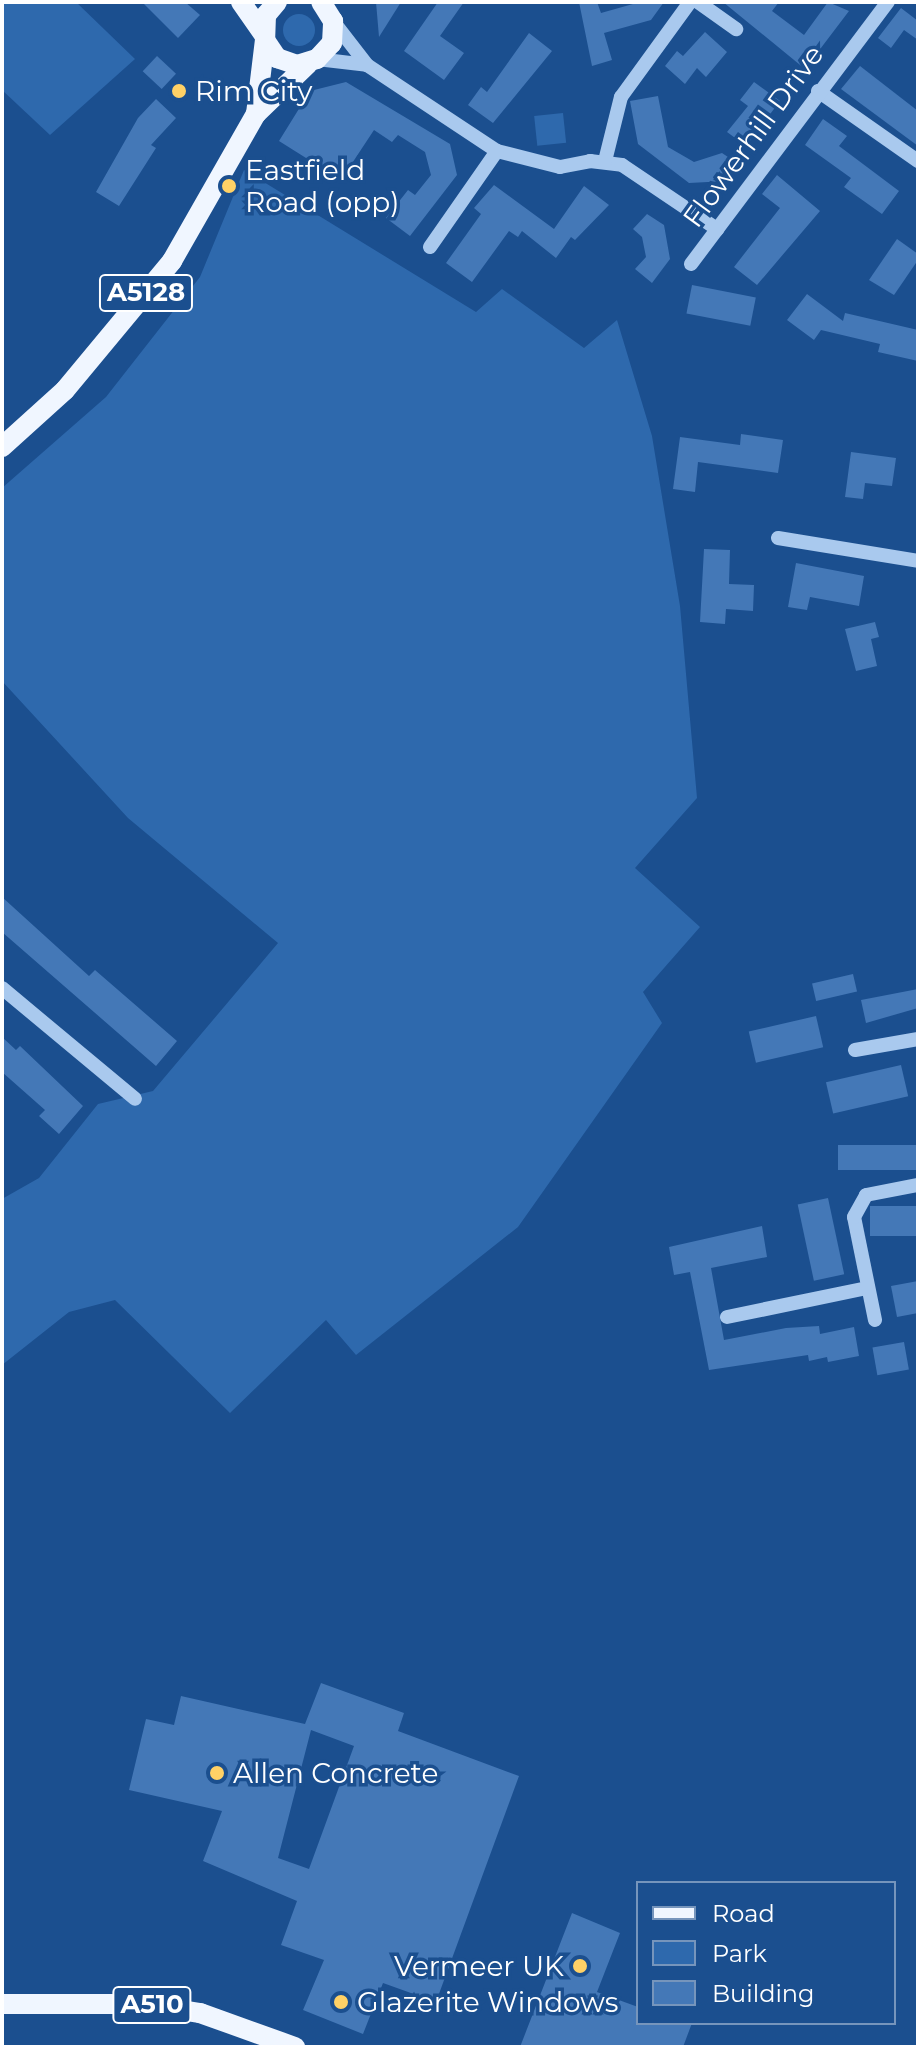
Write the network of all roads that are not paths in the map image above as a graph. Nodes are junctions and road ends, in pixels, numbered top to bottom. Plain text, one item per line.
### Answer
1 (241, 2) edge
2 (277, 2) edge
3 (690, 2) edge
4 (698, 2) edge
5 (888, 2) edge
6 (331, 11) edge
7 (736, 29) dead end
8 (264, 38) junction
9 (313, 62) junction
10 (367, 65) junction
11 (818, 91) junction
12 (256, 114) junction
13 (497, 151) junction
14 (605, 161) junction
15 (918, 161) edge
16 (717, 229) junction
17 (430, 247) dead end
18 (691, 264) dead end
19 (2, 447) edge
20 (778, 538) dead end
21 (918, 561) edge
22 (2, 988) edge
23 (918, 1039) edge
24 (855, 1050) dead end
25 (135, 1099) dead end
26 (918, 1185) edge
27 (867, 1288) junction
28 (727, 1317) dead end
29 (875, 1320) dead end
30 (2, 2004) edge
31 (295, 2047) edge

1 - 8 main road
2 - 8 main road
3 - 14 street
4 - 7 street
5 - 11 street, Flowerhill Drive
6 - 9 main road
6 - 10 street
8 - 9 main road
8 - 12 main road, A5128
9 - 10 street
9 - 12 main road, A5128
10 - 13 street
11 - 15 street
11 - 16 street, Flowerhill Drive
12 - 19 main road, A5128
13 - 14 street
13 - 17 street
14 - 16 street
16 - 18 street, Flowerhill Drive
20 - 21 street
22 - 25 street
23 - 24 street
26 - 27 street
27 - 28 street
27 - 29 street
30 - 31 main road, A510

